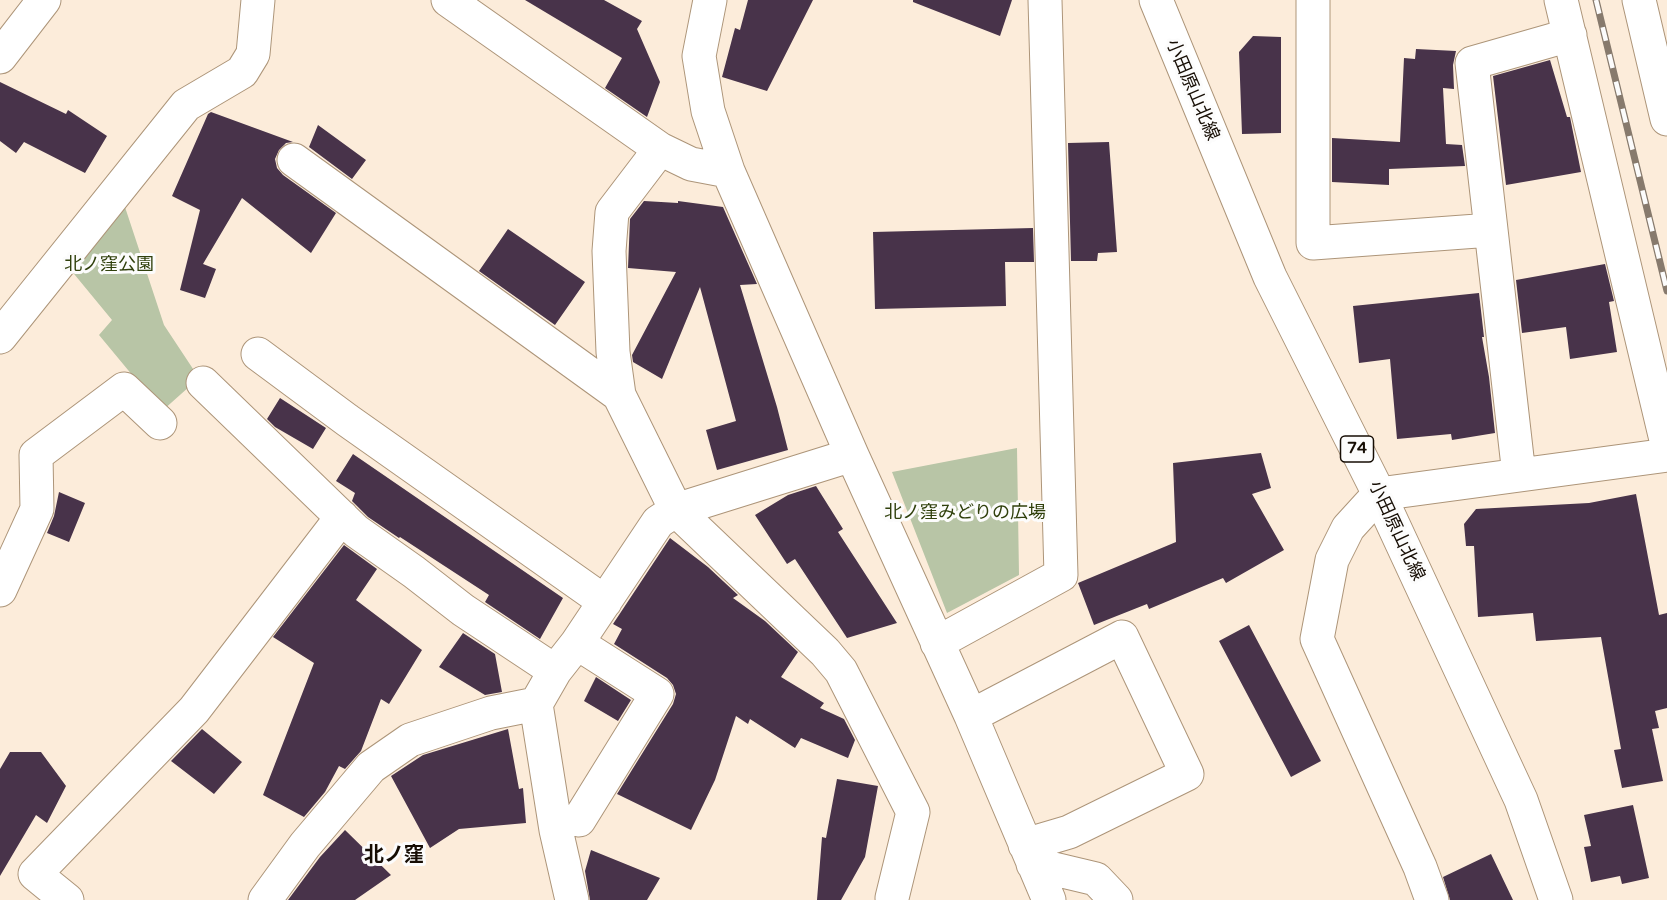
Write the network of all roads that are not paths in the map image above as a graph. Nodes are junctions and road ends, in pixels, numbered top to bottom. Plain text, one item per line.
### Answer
1 (44, 0) edge
2 (258, 0) edge
3 (448, 0) edge
4 (710, 0) edge
5 (1045, 0) edge
6 (1156, 0) edge
7 (1313, 0) edge
8 (1561, 0) edge
9 (1639, 0) edge
10 (1570, 35) junction
11 (0, 57) edge
12 (1660, 62) edge
13 (1667, 119) edge
14 (660, 149) junction
15 (294, 160) dead end
16 (728, 171) junction
17 (1491, 230) junction
18 (0, 337) edge
19 (258, 354) dead end
20 (202, 383) dead end
21 (619, 395) junction
22 (160, 423) dead end
23 (1667, 444) edge
24 (852, 455) junction
25 (1667, 455) edge
26 (1519, 475) junction
27 (1379, 494) junction
28 (676, 510) junction
29 (342, 517) junction
30 (0, 590) edge
31 (605, 602) junction
32 (577, 643) junction
33 (937, 643) junction
34 (555, 671) junction
35 (536, 704) junction
36 (971, 716) junction
37 (579, 820) dead end
38 (1029, 854) junction
39 (892, 898) dead end
40 (67, 900) edge
41 (265, 900) edge
42 (572, 900) edge
43 (1049, 900) edge
44 (1116, 900) edge
45 (1432, 900) edge
46 (1556, 900) edge

1 - 11 street
2 - 18 street
3 - 14 street
4 - 16 street
5 - 33 street
6 - 27 street, 小田原山北線 / 74
7 - 17 street
8 - 10 street
9 - 12 street
10 - 17 street
10 - 23 street
12 - 13 street
14 - 16 street
14 - 21 street
15 - 21 street
16 - 24 street
17 - 26 street
19 - 31 street
20 - 29 street
21 - 28 street
22 - 30 street
24 - 28 street
24 - 33 street
25 - 26 street
26 - 27 street
27 - 45 street
27 - 46 street, 小田原山北線 / 74
28 - 31 street
28 - 39 street
29 - 34 street
29 - 40 street
31 - 32 street
32 - 34 street
32 - 37 street
33 - 36 street
34 - 35 street
35 - 41 street
35 - 42 street
36 - 38 street
36 - 38 street
38 - 43 street
38 - 44 street

